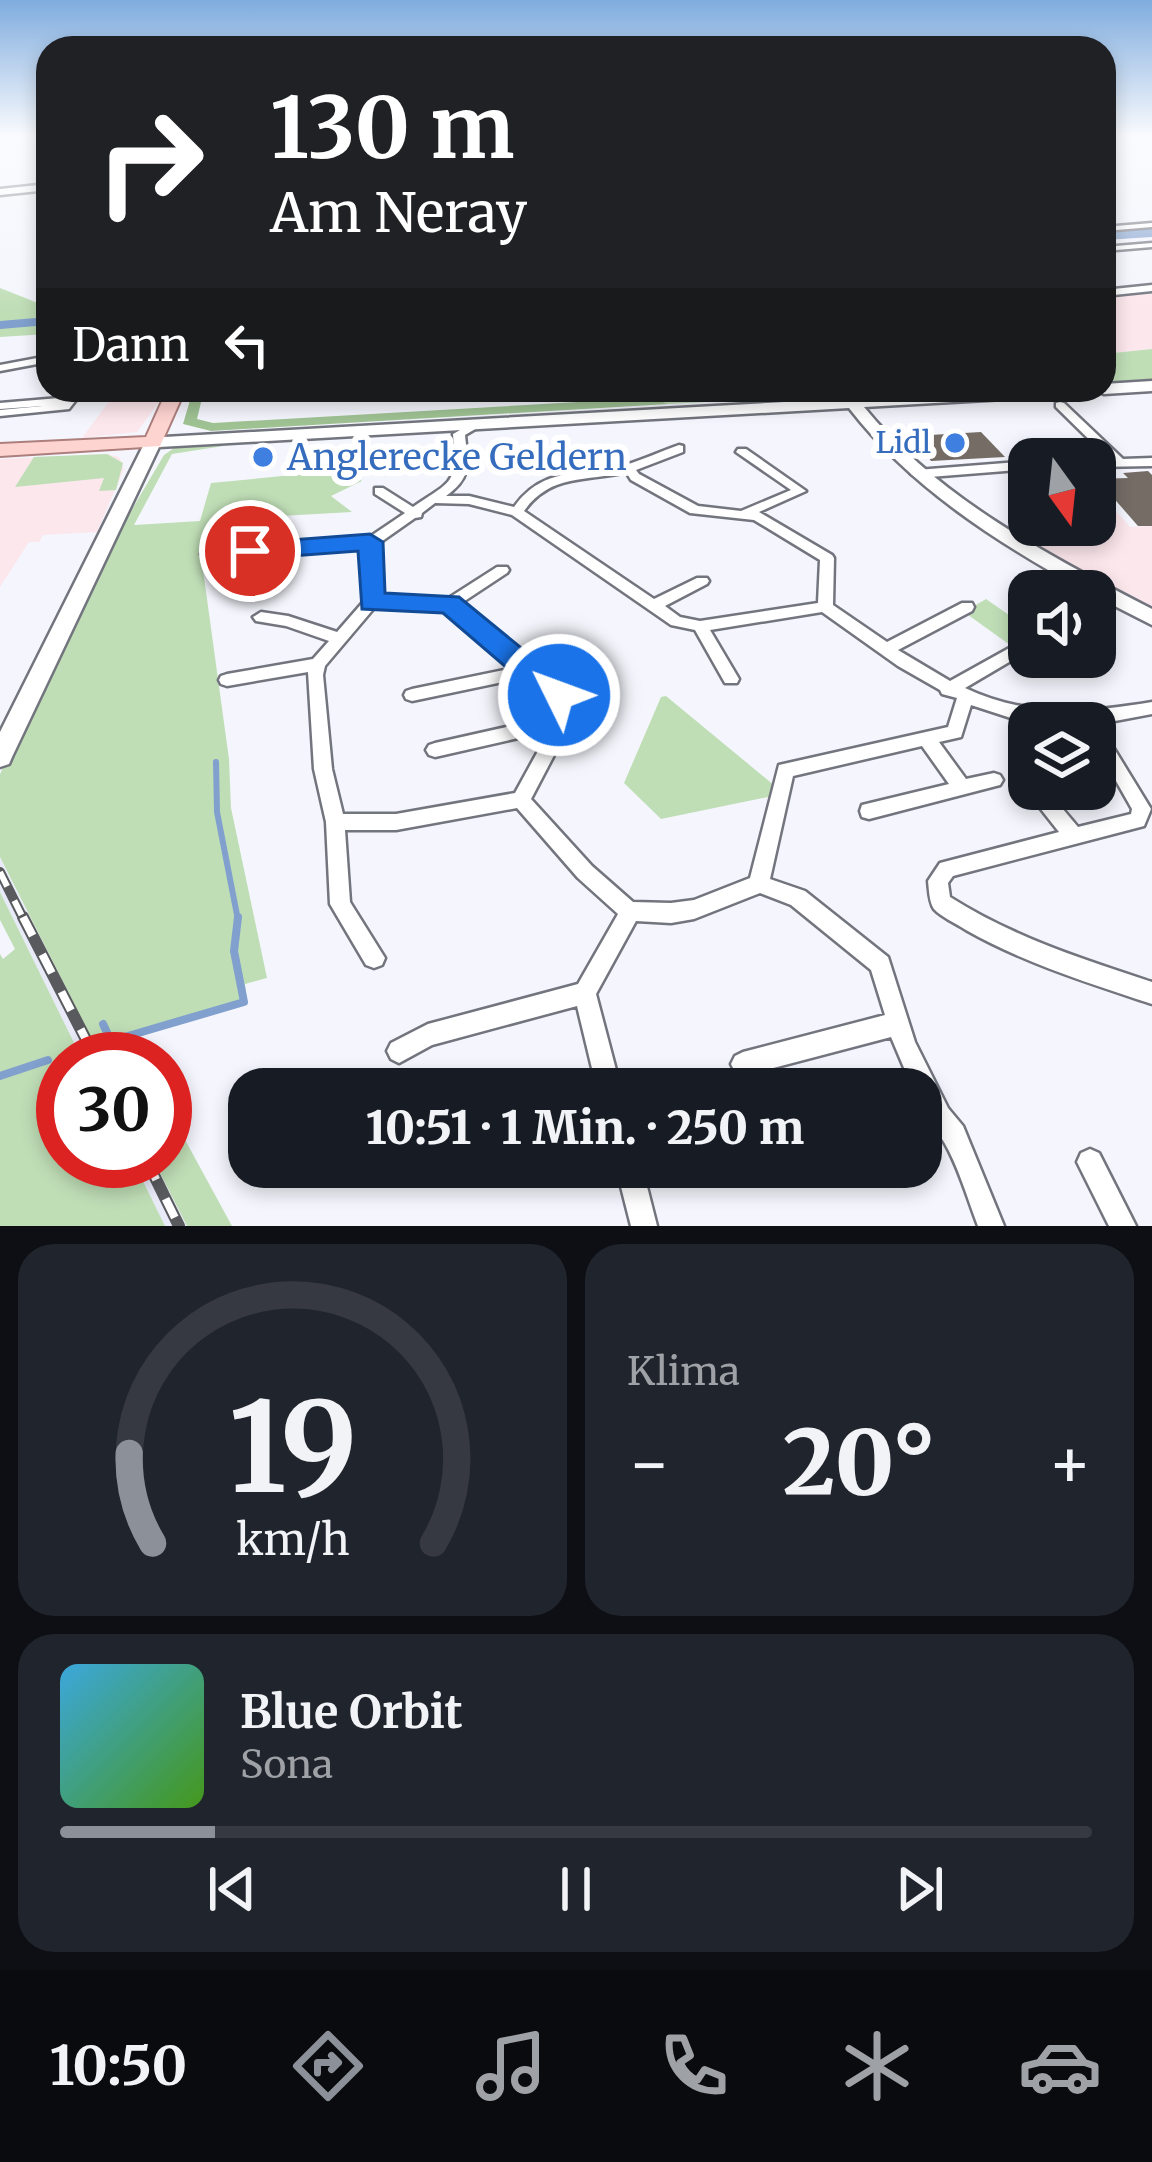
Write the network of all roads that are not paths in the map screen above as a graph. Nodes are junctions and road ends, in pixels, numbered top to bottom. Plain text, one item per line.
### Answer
1 (1152, 225) edge
2 (1116, 228) edge
3 (1152, 245) edge
4 (1116, 248) edge
5 (1152, 289) edge
6 (1116, 292) edge
7 (36, 361) edge
8 (0, 368) edge
9 (1152, 386) edge
10 (1116, 388) edge
11 (57, 402) edge
12 (69, 402) edge
13 (171, 402) edge
14 (766, 402) edge
15 (853, 402) edge
16 (1060, 405) dead end
17 (0, 410) edge
18 (478, 423) junction
19 (420, 427) junction
20 (458, 440) junction
21 (153, 442) junction
22 (679, 449) dead end
23 (0, 450) edge
24 (742, 452) dead end
25 (1152, 462) edge
26 (1116, 463) edge
27 (1120, 463) junction
28 (1008, 467) edge
29 (629, 468) junction
30 (917, 474) junction
31 (456, 483) junction
32 (379, 491) dead end
33 (437, 500) junction
34 (469, 500) junction
35 (517, 512) junction
36 (416, 514) junction
37 (742, 515) junction
38 (370, 542) junction
39 (208, 554) dead end
40 (502, 570) dead end
41 (703, 581) dead end
42 (371, 602) junction
43 (450, 604) junction
44 (652, 606) junction
45 (825, 607) junction
46 (967, 607) dead end
47 (261, 617) dead end
48 (1152, 618) edge
49 (700, 626) junction
50 (338, 638) junction
51 (886, 650) junction
52 (1008, 656) edge
53 (318, 664) junction
54 (533, 670) junction
55 (227, 680) dead end
56 (730, 680) dead end
57 (412, 695) dead end
58 (956, 695) junction
59 (1152, 708) edge
60 (1008, 711) edge
61 (1116, 718) edge
62 (563, 721) junction
63 (927, 739) junction
64 (435, 750) dead end
65 (0, 757) edge
66 (1116, 765) edge
67 (994, 780) dead end
68 (962, 788) junction
69 (521, 800) junction
70 (1052, 810) edge
71 (869, 812) dead end
72 (335, 822) junction
73 (1073, 836) junction
74 (759, 884) junction
75 (630, 912) junction
76 (374, 958) dead end
77 (1152, 993) edge
78 (585, 994) junction
79 (899, 1023) junction
80 (399, 1051) dead end
81 (743, 1064) dead end
82 (604, 1068) edge
83 (914, 1068) edge
84 (942, 1127) edge
85 (1090, 1162) dead end
86 (634, 1188) edge
87 (644, 1226) edge
88 (991, 1226) edge
89 (1123, 1226) edge

1 - 2 street
3 - 4 street
5 - 6 street
7 - 8 street
9 - 10 main road
11 - 17 street
12 - 17 street
13 - 21 main road
14 - 18 main road
15 - 30 main road
16 - 27 street
18 - 19 main road
18 - 20 street
19 - 20 street
19 - 21 main road
20 - 31 street
21 - 23 main road
21 - 65 main road
22 - 29 street
24 - 37 street
25 - 27 street
26 - 27 street
28 - 30 street
29 - 35 street
29 - 37 street
30 - 48 main road
31 - 33 street
31 - 34 street
32 - 36 street
33 - 34 street
33 - 36 street
34 - 35 street
35 - 44 street
36 - 38 street
37 - 45 street
38 - 39 street
38 - 42 street
40 - 43 street
41 - 44 street
42 - 43 street
42 - 50 street
43 - 54 street
44 - 49 street
45 - 49 street
45 - 51 street
46 - 51 street
47 - 50 street
49 - 56 street
50 - 53 street
51 - 58 street
52 - 58 street
53 - 55 street
53 - 72 street
54 - 57 street
54 - 62 street
58 - 60 street
58 - 63 street
59 - 61 street
62 - 64 street
62 - 69 street
63 - 68 street
63 - 74 street
66 - 73 street
67 - 68 street
68 - 71 street
69 - 72 street
69 - 75 street
70 - 73 street
72 - 76 street
73 - 77 street
74 - 75 street
74 - 79 street
75 - 78 street
78 - 80 street
78 - 82 street
79 - 81 street
79 - 83 street
84 - 88 street
85 - 89 street
86 - 87 street

